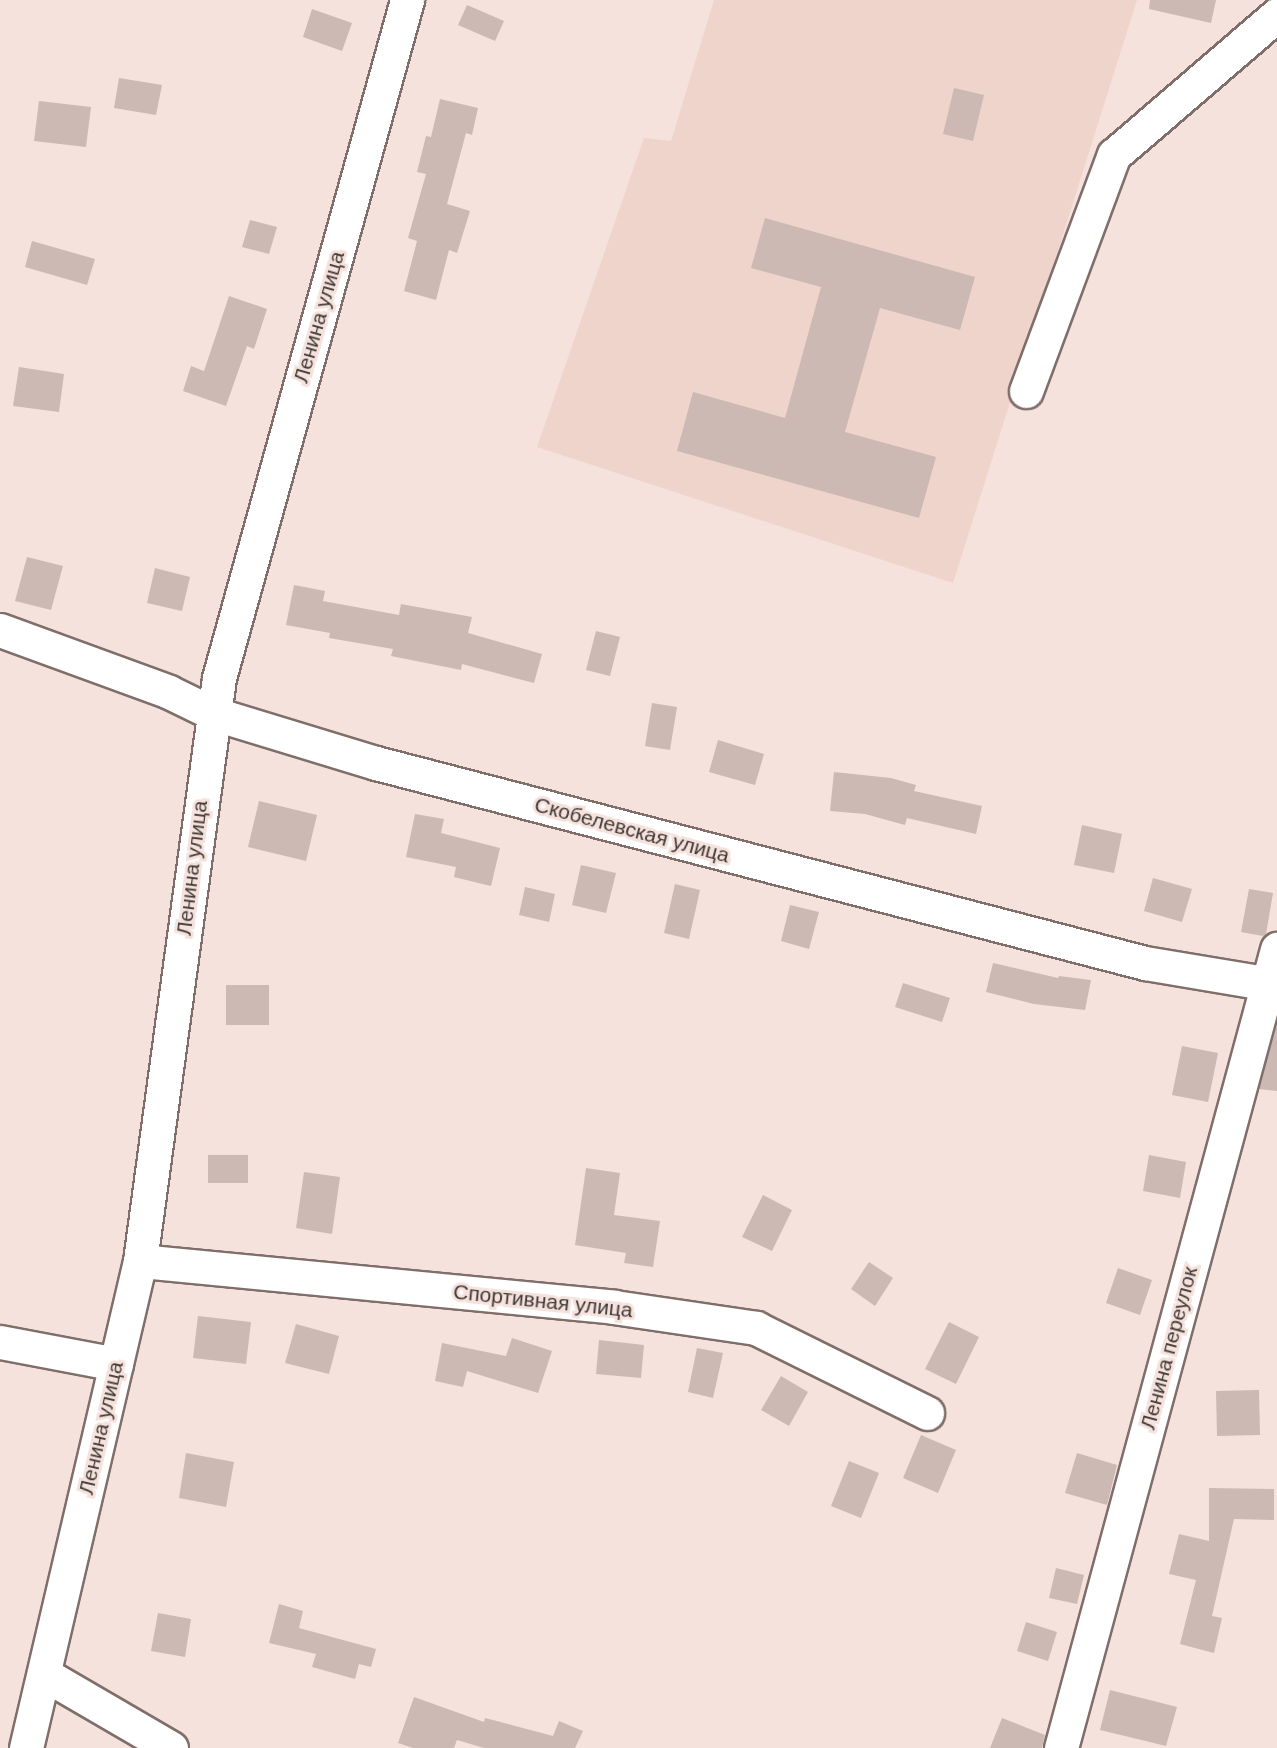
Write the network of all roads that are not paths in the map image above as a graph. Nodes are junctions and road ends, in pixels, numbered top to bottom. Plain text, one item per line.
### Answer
1 (407, 0) edge
2 (1277, 15) edge
3 (1026, 391) dead end
4 (0, 630) edge
5 (212, 713) junction
6 (1277, 949) edge
7 (1272, 985) edge
8 (140, 1261) junction
9 (0, 1342) edge
10 (116, 1364) junction
11 (927, 1413) dead end
12 (44, 1674) junction
13 (26, 1748) edge
14 (171, 1748) edge
15 (1061, 1748) edge

1 - 5 street, Ленина улица
2 - 3 street
4 - 5 street, Скобелевская улица
5 - 7 street, Скобелевская улица
5 - 8 street, Ленина улица
6 - 7 street, Ленина переулок
7 - 15 street, Ленина переулок
8 - 10 street, Ленина улица
8 - 11 street, Спортивная улица
9 - 10 street
10 - 12 street, Ленина улица
12 - 13 street, Ленина улица
12 - 14 street

